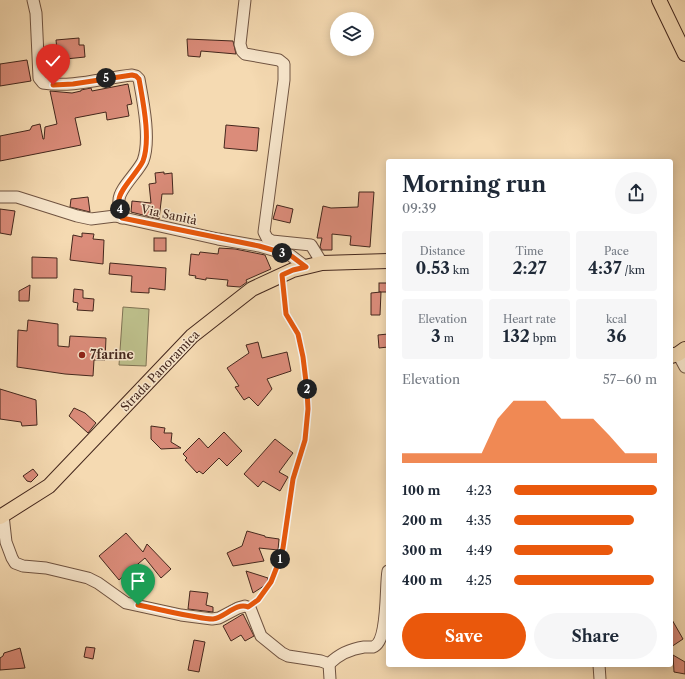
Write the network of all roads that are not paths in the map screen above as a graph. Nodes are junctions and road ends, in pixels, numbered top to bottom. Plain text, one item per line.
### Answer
1 (33, 0) edge
2 (245, 0) edge
3 (659, 0) edge
4 (685, 54) edge
5 (0, 197) edge
6 (122, 218) junction
7 (386, 261) edge
8 (322, 263) junction
9 (306, 267) junction
10 (678, 353) edge
11 (685, 367) edge
12 (2, 516) edge
13 (386, 614) edge
14 (329, 664) junction
15 (600, 667) edge
16 (330, 679) edge
17 (600, 679) edge

1 - 6 street
2 - 8 street
3 - 4 main road
5 - 6 street, Via Sanità
6 - 9 street, Via Sanità
7 - 8 main road, Strada Panoramica
8 - 9 main road, Strada Panoramica
9 - 12 main road, Strada Panoramica
10 - 11 street
12 - 14 street
13 - 14 street
14 - 16 street
15 - 17 street

